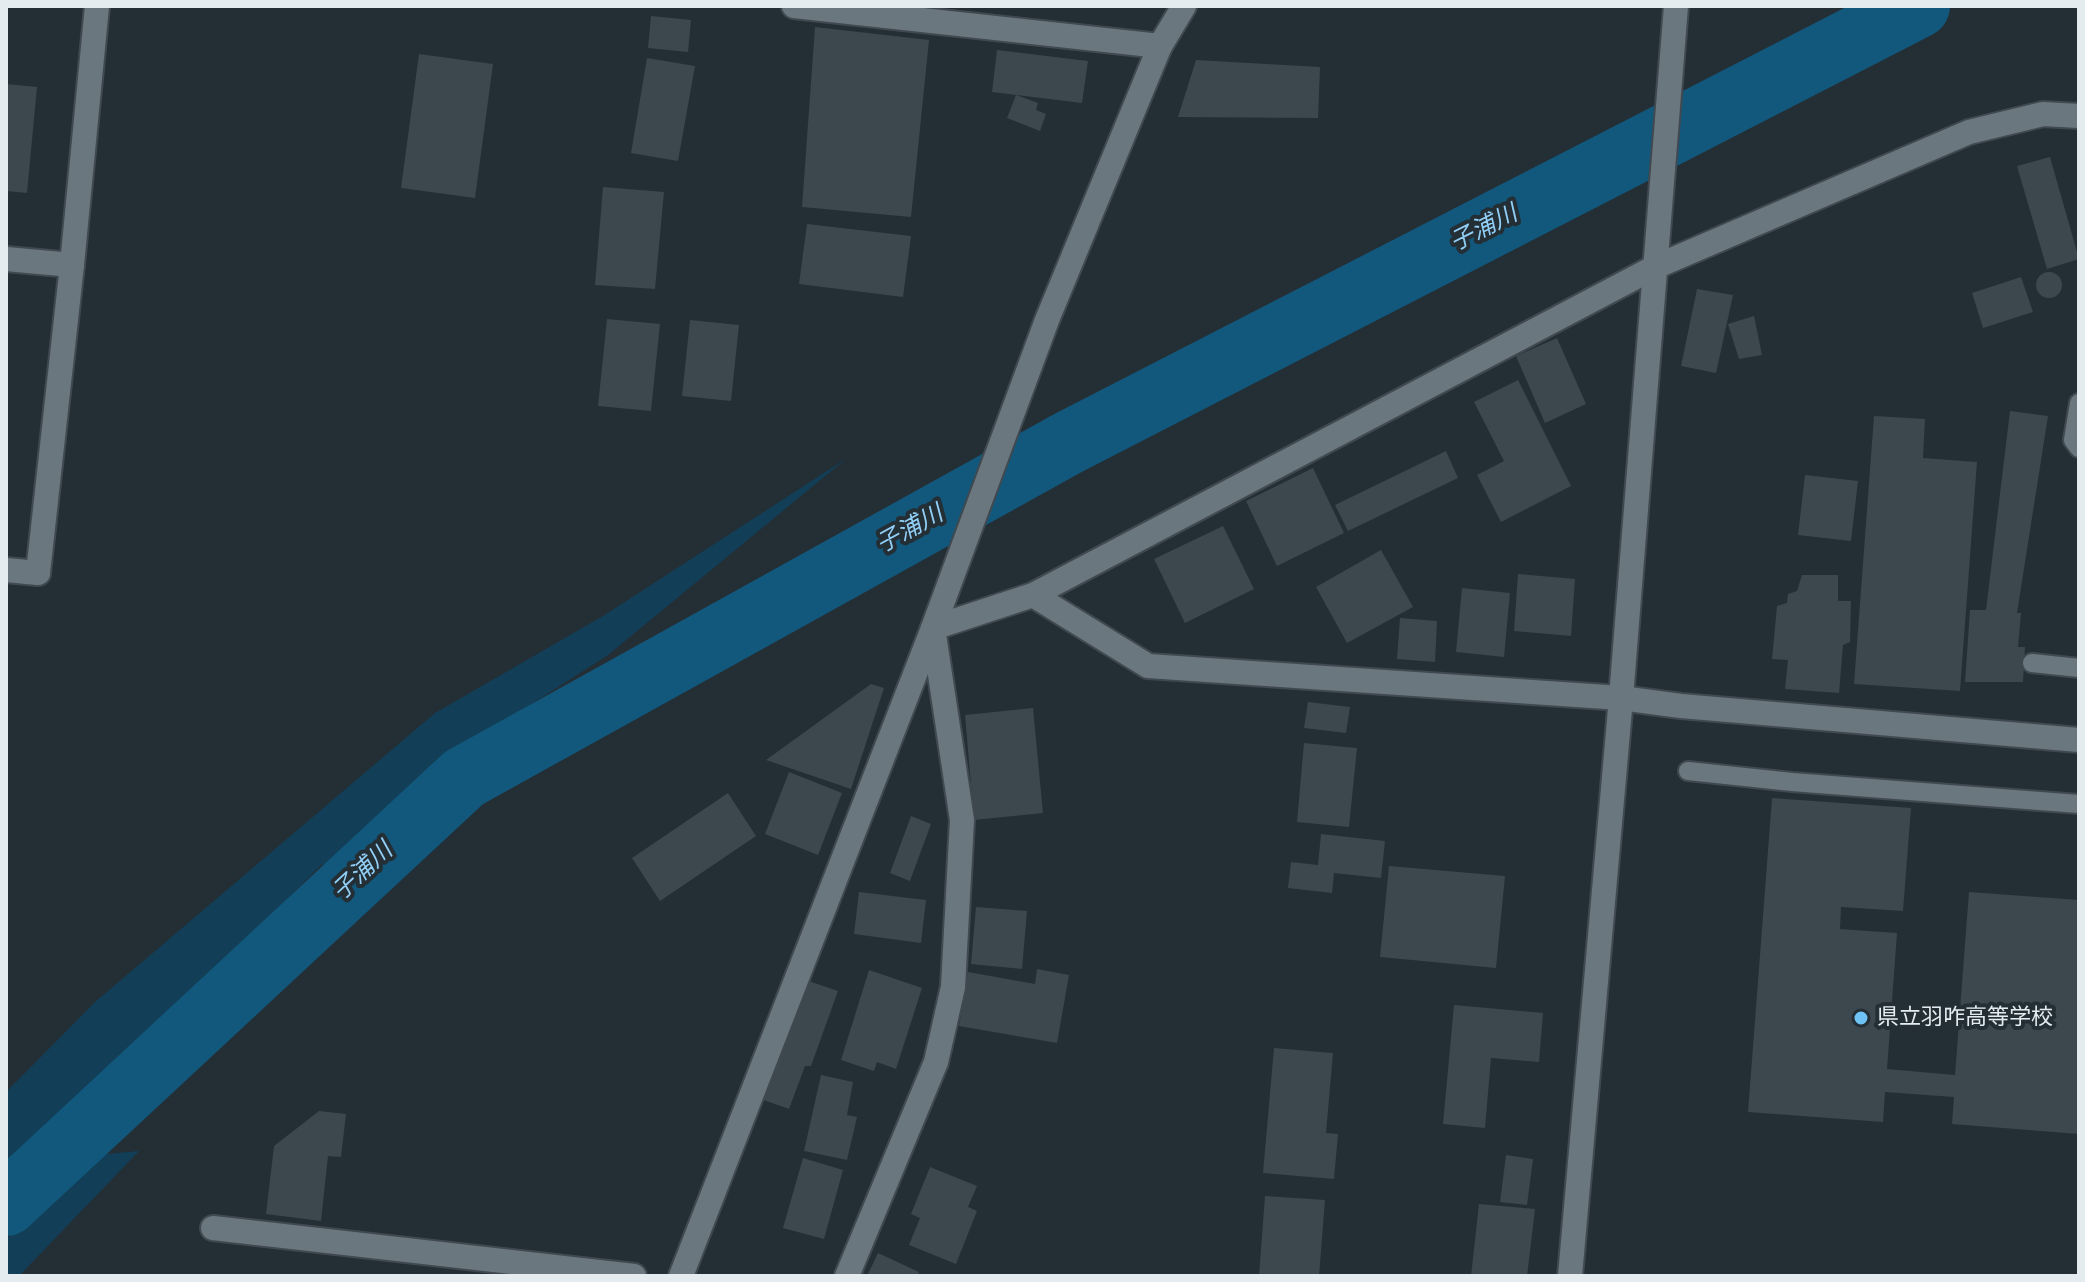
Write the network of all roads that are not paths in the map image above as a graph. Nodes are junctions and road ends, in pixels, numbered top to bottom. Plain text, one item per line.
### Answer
1 (97, 6) edge
2 (794, 6) edge
3 (1184, 6) edge
4 (1676, 6) edge
5 (1160, 46) junction
6 (2079, 116) edge
7 (6, 259) edge
8 (72, 265) junction
9 (1655, 267) junction
10 (2079, 403) edge
11 (2079, 448) edge
12 (6, 570) edge
13 (1033, 595) junction
14 (933, 628) junction
15 (2032, 663) dead end
16 (2079, 668) edge
17 (1621, 698) junction
18 (2079, 740) edge
19 (1688, 771) dead end
20 (2079, 804) edge
21 (213, 1228) dead end
22 (634, 1276) edge
23 (681, 1276) edge
24 (847, 1276) edge
25 (1570, 1276) edge

1 - 8 street
2 - 5 street
3 - 5 street
4 - 9 street
5 - 14 street
6 - 9 street
7 - 8 street
8 - 12 street
9 - 13 street
9 - 17 street
10 - 11 lane
13 - 14 street
13 - 17 street
14 - 23 street
14 - 24 street
15 - 16 lane
17 - 18 street
17 - 25 street
19 - 20 lane
21 - 22 street

